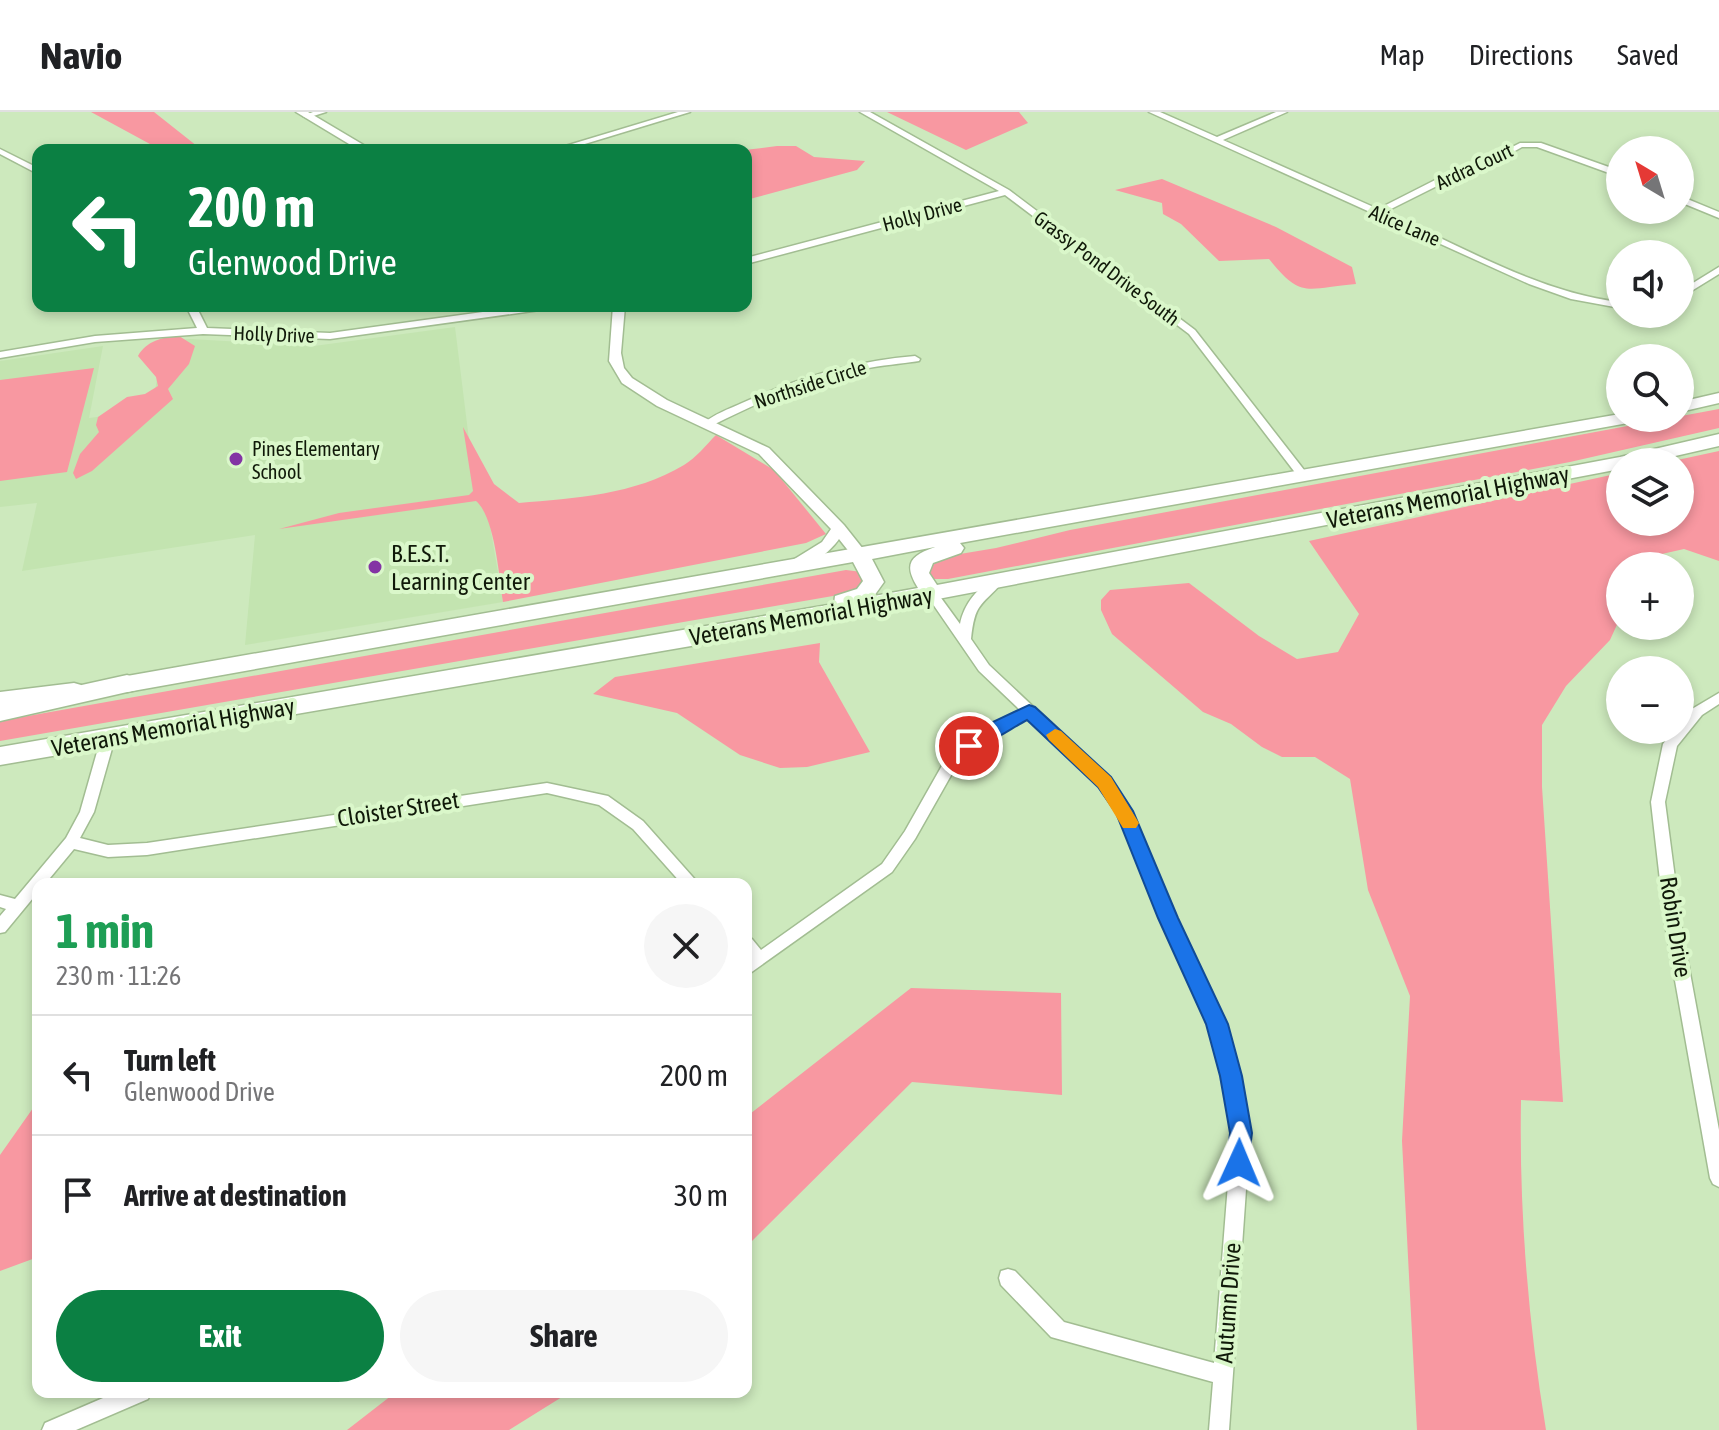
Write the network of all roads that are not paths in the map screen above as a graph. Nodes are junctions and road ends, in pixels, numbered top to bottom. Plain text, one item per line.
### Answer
1 (322, 112) edge
2 (686, 112) edge
3 (864, 112) edge
4 (1153, 112) edge
5 (1283, 112) edge
6 (304, 114) edge
7 (1218, 139) junction
8 (356, 144) edge
9 (577, 144) edge
10 (0, 151) edge
11 (32, 168) edge
12 (1606, 169) edge
13 (1006, 192) junction
14 (1694, 205) edge
15 (1377, 213) junction
16 (1719, 215) edge
17 (752, 259) edge
18 (1719, 270) edge
19 (1694, 286) edge
20 (1606, 304) edge
21 (194, 312) edge
22 (504, 312) edge
23 (619, 312) edge
24 (203, 331) junction
25 (0, 355) edge
26 (915, 359) dead end
27 (1719, 398) edge
28 (1694, 404) edge
29 (1606, 422) edge
30 (709, 423) junction
31 (1719, 440) edge
32 (1684, 448) edge
33 (1606, 465) edge
34 (1304, 477) junction
35 (839, 528) junction
36 (1009, 528) junction
37 (859, 554) junction
38 (793, 567) junction
39 (997, 582) junction
40 (932, 594) junction
41 (750, 628) junction
42 (965, 638) junction
43 (127, 684) junction
44 (1719, 698) edge
45 (0, 700) edge
46 (0, 712) edge
47 (1029, 712) junction
48 (108, 738) junction
49 (0, 756) edge
50 (71, 842) junction
51 (41, 878) edge
52 (686, 878) edge
53 (32, 889) edge
54 (0, 901) edge
55 (18, 906) junction
56 (0, 927) edge
57 (753, 964) edge
58 (1719, 1178) edge
59 (1008, 1278) dead end
60 (1223, 1375) junction
61 (127, 1398) edge
62 (52, 1430) edge
63 (1219, 1430) edge

1 - 6 street
2 - 9 street
3 - 13 street, Grassy Pond Drive South
4 - 7 street, Alice Lane
5 - 7 street
6 - 8 street
7 - 15 street, Alice Lane
10 - 11 street
12 - 15 street, Ardra Court
13 - 17 street, Holly Drive
13 - 34 street, Grassy Pond Drive South
14 - 16 street
15 - 20 street, Alice Lane
18 - 19 street
21 - 24 street
22 - 24 street, Holly Drive
23 - 30 street
24 - 25 street, Holly Drive
26 - 30 street, Northside Circle
27 - 28 highway
29 - 34 highway, Veterans Memorial Highway
30 - 35 street
31 - 32 highway, Veterans Memorial Highway
33 - 39 highway, Veterans Memorial Highway
34 - 36 highway, Veterans Memorial Highway
35 - 37 street
35 - 38 street
36 - 37 highway, Veterans Memorial Highway
36 - 40 highway
37 - 38 highway, Veterans Memorial Highway
37 - 41 highway
38 - 43 highway, Veterans Memorial Highway
39 - 40 highway, Veterans Memorial Highway
39 - 42 street
40 - 41 highway, Veterans Memorial Highway
40 - 42 street, Autumn Drive
41 - 48 highway, Veterans Memorial Highway
42 - 47 street, Autumn Drive
43 - 45 main road
43 - 46 highway
44 - 58 street, Robin Drive
47 - 57 street
47 - 60 street, Autumn Drive
48 - 49 highway, Veterans Memorial Highway
48 - 50 street
50 - 51 street
50 - 52 street, Cloister Street
53 - 55 street
54 - 55 street
55 - 56 street
59 - 60 street
60 - 63 street, Autumn Drive
61 - 62 street

